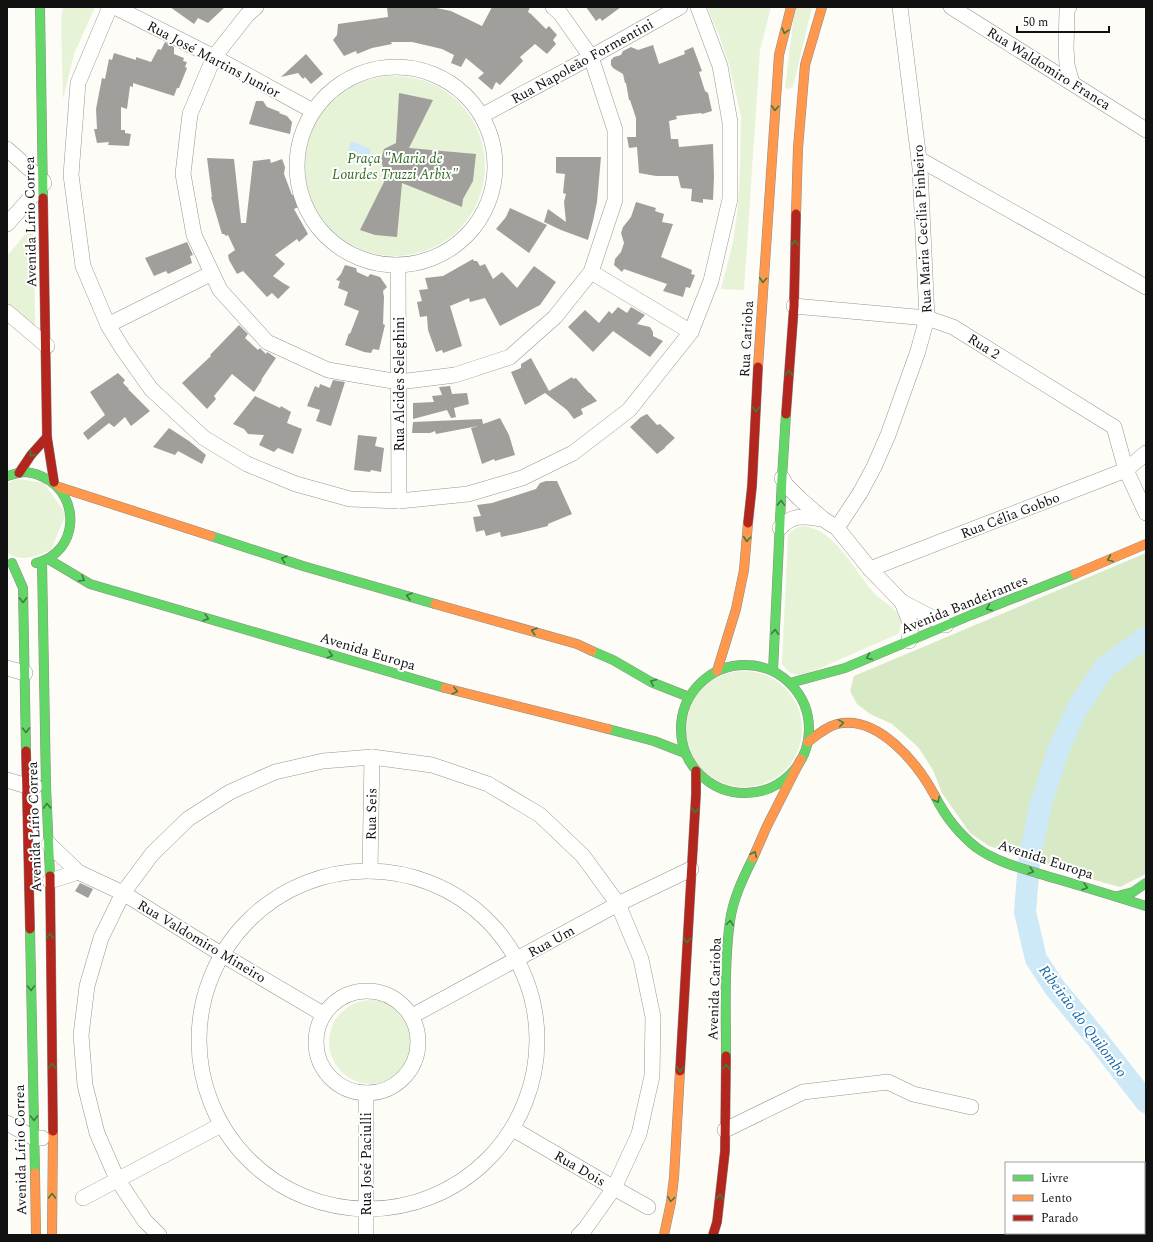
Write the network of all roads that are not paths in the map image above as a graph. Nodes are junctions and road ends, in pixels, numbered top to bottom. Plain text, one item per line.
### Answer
1 (40, 7) edge
2 (110, 7) edge
3 (115, 7) edge
4 (256, 7) edge
5 (553, 7) edge
6 (680, 7) edge
7 (698, 7) edge
8 (791, 7) edge
9 (822, 7) edge
10 (900, 7) edge
11 (951, 7) edge
12 (1068, 7) edge
13 (214, 57) junction
14 (591, 57) junction
15 (1072, 83) junction
16 (776, 89) junction
17 (803, 91) junction
18 (313, 111) junction
19 (483, 115) junction
20 (1146, 130) edge
21 (7, 149) edge
22 (919, 158) junction
23 (44, 182) junction
24 (7, 224) edge
25 (398, 268) junction
26 (591, 272) junction
27 (212, 273) junction
28 (1146, 287) edge
29 (794, 306) junction
30 (7, 312) edge
31 (927, 318) junction
32 (108, 325) junction
33 (691, 332) junction
34 (47, 346) junction
35 (399, 382) junction
36 (47, 437) junction
37 (1146, 453) edge
38 (1126, 470) junction
39 (11, 474) edge
40 (782, 478) junction
41 (56, 484) junction
42 (399, 501) junction
43 (1146, 513) edge
44 (823, 519) junction
45 (780, 528) junction
46 (837, 528) junction
47 (1146, 544) edge
48 (45, 561) junction
49 (16, 563) edge
50 (870, 569) junction
51 (902, 602) junction
52 (946, 626) junction
53 (909, 641) junction
54 (7, 668) edge
55 (716, 671) junction
56 (773, 671) junction
57 (25, 673) junction
58 (790, 683) junction
59 (689, 697) junction
60 (808, 742) junction
61 (685, 753) junction
62 (372, 757) junction
63 (801, 759) junction
64 (696, 771) junction
65 (7, 780) edge
66 (27, 786) junction
67 (46, 786) junction
68 (49, 844) junction
69 (691, 869) junction
70 (370, 871) junction
71 (78, 872) junction
72 (50, 881) junction
73 (1146, 883) edge
74 (123, 893) junction
75 (1118, 896) junction
76 (618, 904) junction
77 (1146, 906) edge
78 (221, 954) junction
79 (517, 959) junction
80 (323, 1014) junction
81 (412, 1016) junction
82 (366, 1093) junction
83 (971, 1107) dead end
84 (7, 1123) edge
85 (221, 1126) junction
86 (513, 1129) junction
87 (725, 1130) junction
88 (34, 1138) junction
89 (53, 1138) junction
90 (117, 1179) junction
91 (614, 1188) junction
92 (83, 1198) dead end
93 (648, 1206) dead end
94 (367, 1210) junction
95 (36, 1235) edge
96 (52, 1235) edge
97 (159, 1235) edge
98 (366, 1235) edge
99 (579, 1235) edge
100 (664, 1235) edge
101 (713, 1235) edge

1 - 23 main road, Avenida Lírio Correa
2 - 32 street
3 - 13 street, Rua José Martins Junior
4 - 13 street
5 - 14 street
6 - 14 street, Rua Napoleão Formentini
7 - 33 street
8 -> 16 main road, Rua Carioba
9 - 17 main road
10 - 22 street, Rua Maria Cecília Pinheiro
11 - 15 street, Rua Waldomiro Franca
12 - 15 street
13 - 18 street, Rua José Martins Junior
13 - 27 street
14 - 19 street, Rua Napoleão Formentini
14 - 26 street
15 - 20 street, Rua Waldomiro Franca
16 - 17 main road
16 -> 55 main road, Rua Carioba
29 -> 17 main road
18 - 19 street
18 - 25 street
19 - 25 street
21 - 23 street
22 - 28 street
22 - 31 street, Rua Maria Cecília Pinheiro
23 - 24 street
23 - 34 main road, Avenida Lírio Correa
25 - 35 street, Rua Alcides Seleghini
26 - 33 street
26 - 35 street
27 - 32 street
27 - 35 street
29 - 31 street, Rua 2
40 -> 29 main road
30 - 34 street
31 - 38 street, Rua 2
31 - 46 street, Rua Maria Cecília Pinheiro
32 - 42 street
33 - 42 street
34 - 36 main road, Avenida Lírio Correa
35 - 42 street, Rua Alcides Seleghini
36 -> 39 main road
36 - 41 main road, Avenida Lírio Correa
37 - 38 street, Rua Célia Gobbo
38 - 43 street, Rua 2
38 - 50 street, Rua Célia Gobbo
39 - 41 main road
40 - 44 street
45 -> 40 main road
41 - 48 main road
59 -> 41 main road
44 - 45 street
44 - 46 street
56 -> 45 main road
46 - 50 street
47 -> 52 main road, Avenida Bandeirantes
48 - 49 main road
48 -> 61 main road, Avenida Europa
48 - 67 main road, Avenida Lírio Correa
49 -> 57 main road, Avenida Lírio Correa
50 - 51 street
51 - 52 street
51 - 53 street
52 - 53 main road, Avenida Bandeirantes
53 -> 58 main road, Avenida Bandeirantes
54 - 57 street
55 - 56 main road
55 - 59 main road
56 - 58 main road
57 -> 66 main road, Avenida Lírio Correa
58 - 60 main road
59 - 61 main road
60 - 63 main road
60 -> 75 main road, Avenida Europa
61 - 64 main road
62 - 70 street, Rua Seis
62 - 74 street
62 - 76 street
63 - 64 main road
87 -> 63 main road, Avenida Carioba
64 -> 69 main road, Avenida Carioba
65 - 66 street
66 - 67 street
66 -> 88 main road, Avenida Lírio Correa
68 -> 67 main road, Avenida Lírio Correa
68 - 71 street, Rua Valdomiro Mineiro
68 - 72 main road, Avenida Lírio Correa
69 - 76 street, Rua Um
69 -> 100 main road, Avenida Carioba
70 - 78 street
70 - 79 street
71 - 72 street
71 - 74 street, Rua Valdomiro Mineiro
89 -> 72 main road, Avenida Lírio Correa
73 - 75 main road
74 - 78 street, Rua Valdomiro Mineiro
74 - 90 street
75 - 77 main road, Avenida Europa
76 - 79 street, Rua Um
76 - 91 street
78 - 80 street, Rua Valdomiro Mineiro
78 - 85 street
79 - 81 street, Rua Um
79 - 86 street
80 - 81 street
80 - 82 street
81 - 82 street
82 - 94 street, Rua José Paciulli
83 - 87 street
84 - 88 street
85 - 90 street
85 - 94 street
86 - 91 street, Rua Dois
86 - 94 street
101 -> 87 main road, Avenida Carioba
88 - 89 street
88 - 95 main road, Avenida Lírio Correa
96 -> 89 main road, Avenida Lírio Correa
90 - 92 street
90 - 97 street
91 - 93 street, Rua Dois
91 - 99 street
94 - 98 street, Rua José Paciulli

